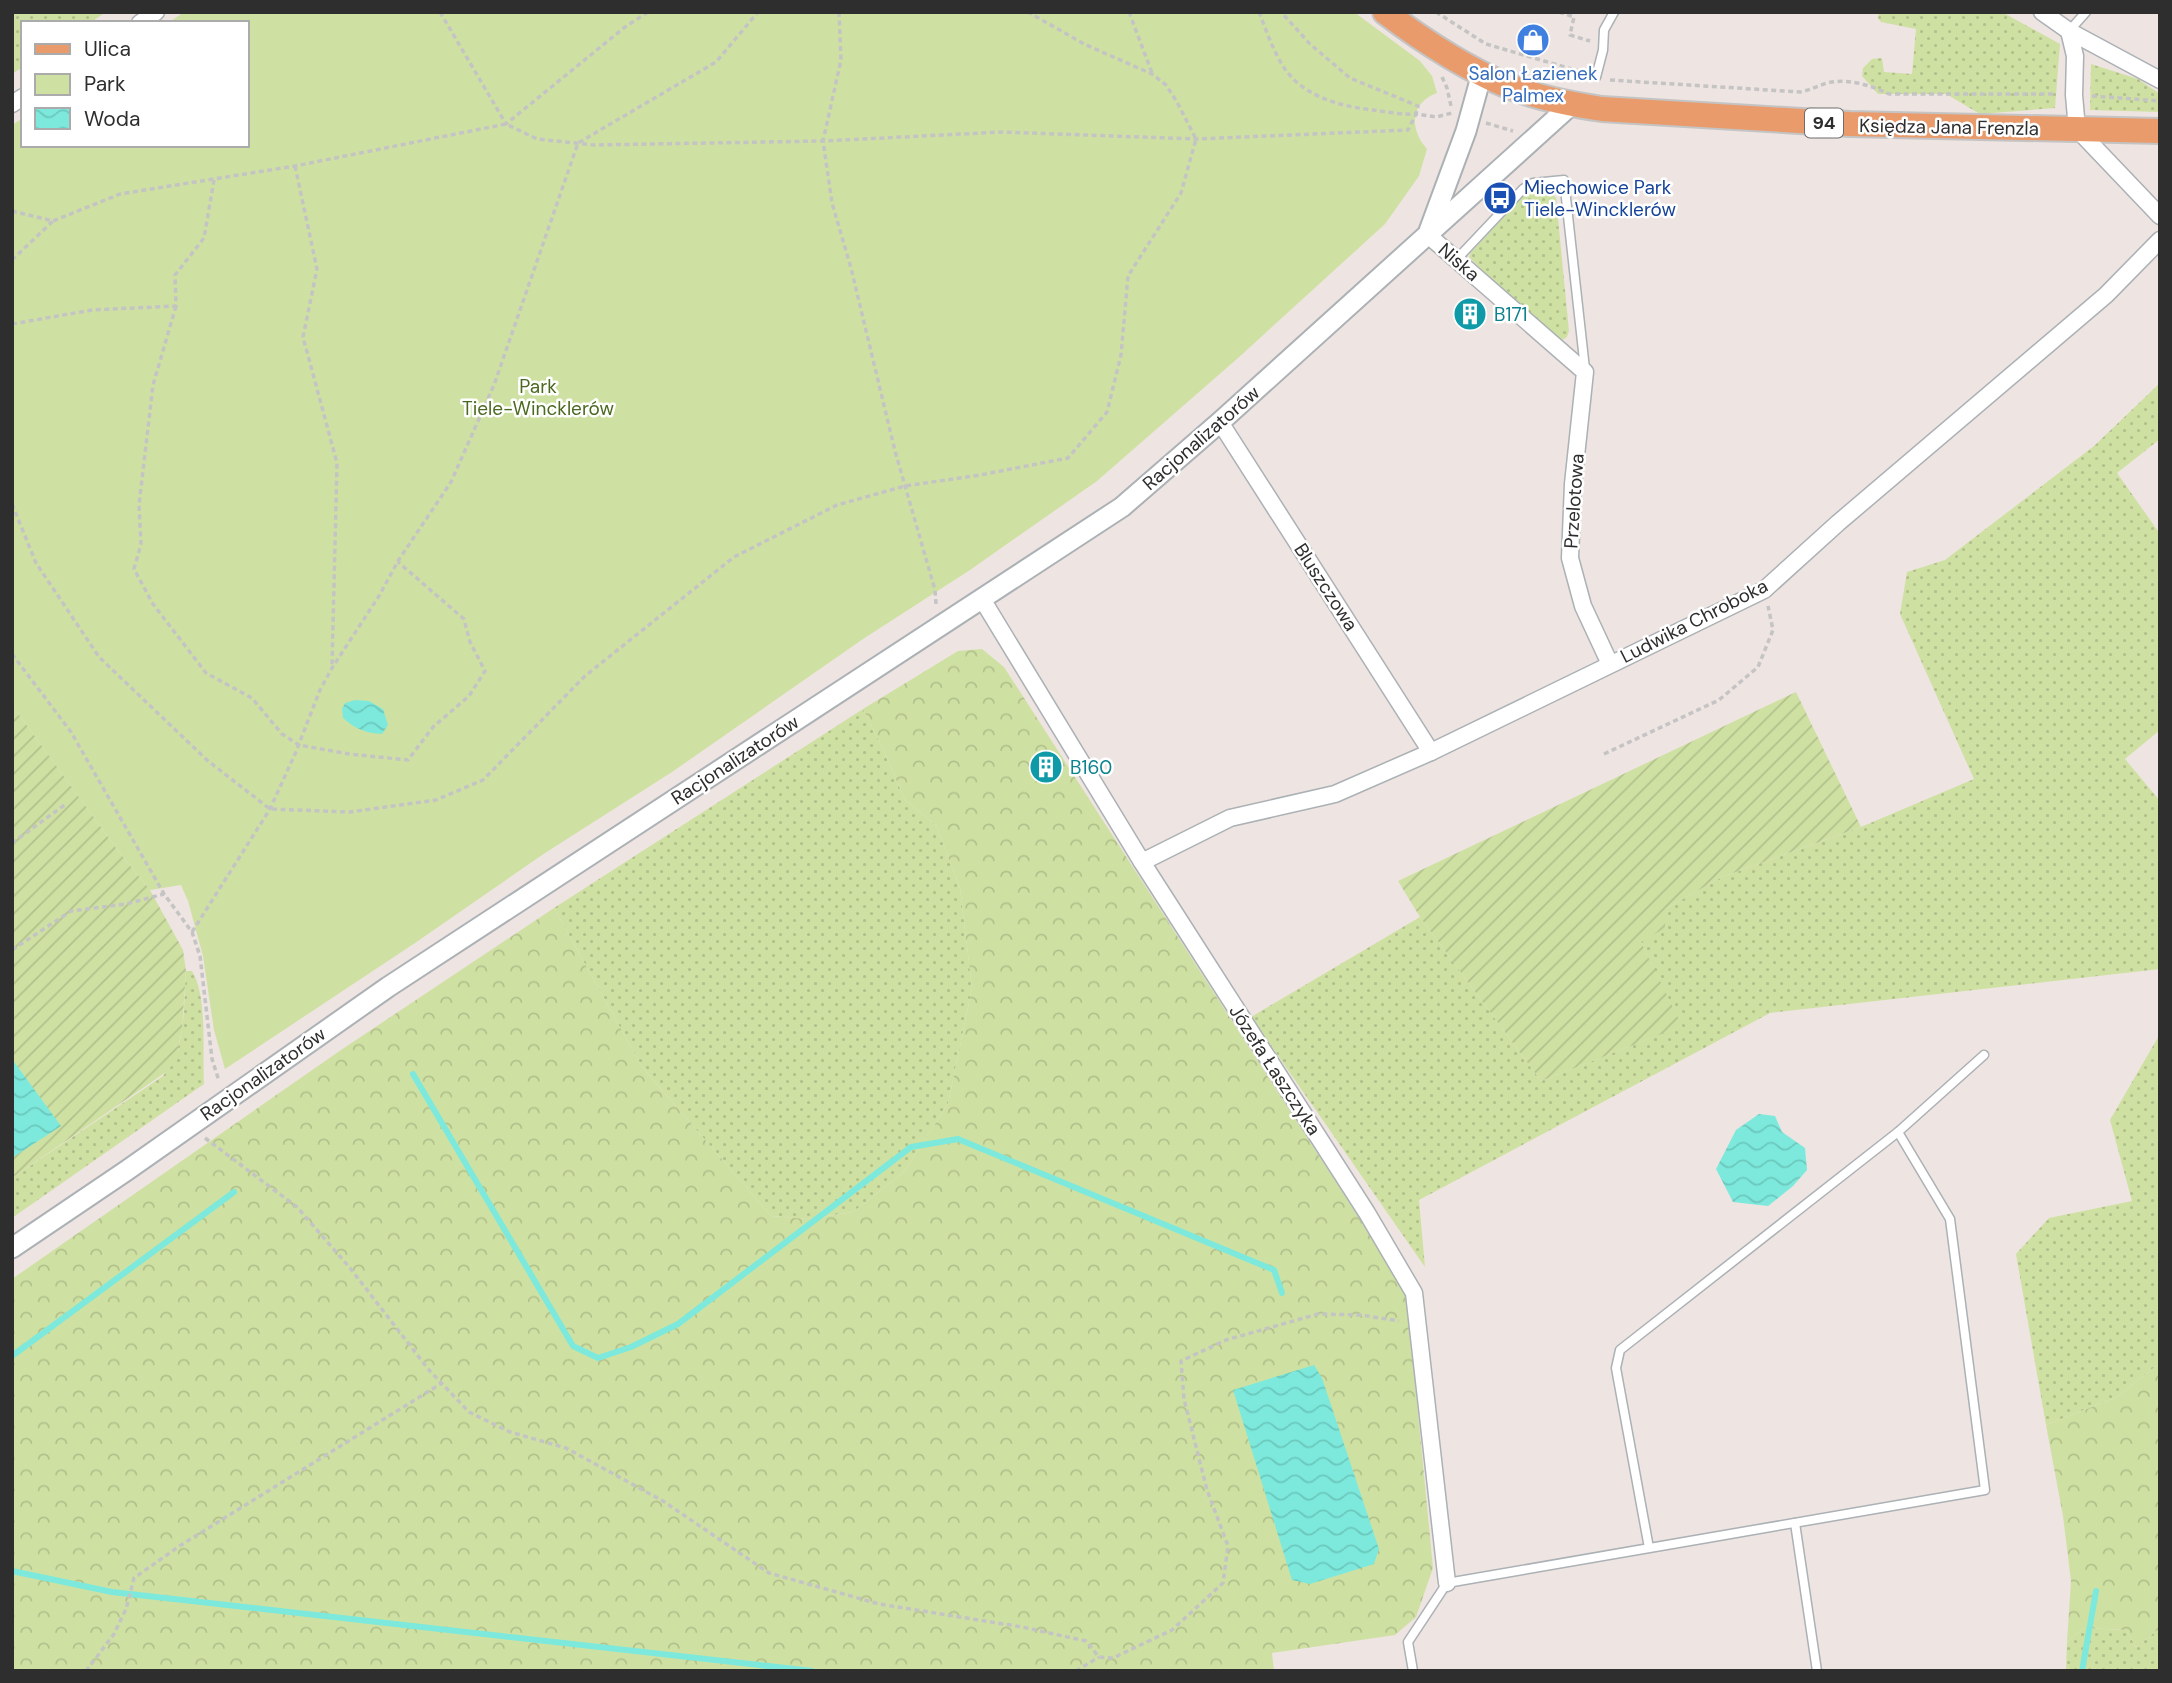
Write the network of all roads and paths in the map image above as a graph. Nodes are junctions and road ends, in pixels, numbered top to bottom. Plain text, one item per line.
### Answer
1 (440, 12) edge
2 (648, 12) edge
3 (758, 12) edge
4 (839, 12) edge
5 (1027, 12) edge
6 (1129, 12) edge
7 (1259, 12) edge
8 (1281, 12) edge
9 (1385, 12) edge
10 (1436, 12) edge
11 (1559, 12) edge
12 (1614, 12) edge
13 (2042, 12) edge
14 (2086, 12) edge
15 (2069, 31) junction
16 (1603, 44) junction
17 (1482, 73) junction
18 (1152, 74) junction
19 (1596, 77) junction
20 (2160, 79) edge
21 (2074, 94) junction
22 (2160, 101) edge
23 (1571, 105) junction
24 (1416, 114) junction
25 (1469, 118) junction
26 (506, 124) junction
27 (2077, 129) junction
28 (2160, 131) edge
29 (1196, 139) junction
30 (823, 141) junction
31 (1531, 142) junction
32 (578, 143) junction
33 (295, 166) junction
34 (214, 180) junction
35 (12, 211) edge
36 (2160, 216) edge
37 (53, 221) junction
38 (1428, 235) junction
39 (2160, 240) edge
40 (12, 260) edge
41 (1456, 260) junction
42 (176, 306) junction
43 (12, 324) edge
44 (1585, 372) junction
45 (1220, 422) junction
46 (905, 486) junction
47 (12, 504) edge
48 (398, 561) junction
49 (1764, 590) junction
50 (982, 599) junction
51 (939, 627) junction
52 (12, 654) edge
53 (1610, 664) junction
54 (331, 668) junction
55 (299, 745) junction
56 (1432, 752) junction
57 (1604, 754) dead end
58 (66, 804) dead end
59 (270, 809) junction
60 (12, 843) edge
61 (1142, 862) junction
62 (164, 894) junction
63 (192, 932) junction
64 (12, 950) edge
65 (1984, 1055) dead end
66 (226, 1100) junction
67 (189, 1126) junction
68 (1898, 1132) junction
69 (12, 1248) edge
70 (1418, 1324) junction
71 (442, 1383) junction
72 (1795, 1523) junction
73 (1649, 1548) junction
74 (1447, 1583) junction
75 (1099, 1657) junction
76 (86, 1671) edge
77 (1076, 1671) edge
78 (1413, 1671) edge
79 (1817, 1671) edge

1 - 26 path
2 - 26 path
3 - 32 path
4 - 30 path
5 - 18 path
6 - 18 path
7 - 24 path
8 - 24 path
9 - 17 main road, Księdza Jana Frenzla / 94
10 - 19 path
11 - 16 path
12 - 16 lane
13 - 15 street
14 - 15 lane
15 - 20 street
15 - 21 street
16 - 19 lane
17 - 23 main road, Księdza Jana Frenzla / 94
17 - 25 street, Racjonalizatorów
18 - 29 path
19 - 21 path
21 - 22 path
21 - 27 street
23 - 27 main road, Księdza Jana Frenzla / 94
23 - 31 street, Racjonalizatorów
24 - 25 path
24 - 29 path
25 - 31 path
25 - 38 street, Racjonalizatorów
26 - 32 path
26 - 33 path
27 - 28 main road, Księdza Jana Frenzla / 94
27 - 36 street
29 - 30 path
29 - 46 path
30 - 32 path
30 - 46 path
31 - 38 street, Racjonalizatorów
32 - 48 path
33 - 34 path
33 - 54 path
34 - 37 path
34 - 42 path
35 - 37 path
37 - 40 path
38 - 41 street, Niska
38 - 45 street, Racjonalizatorów
39 - 49 street, Ludwika Chroboka
41 - 44 street, Niska
41 - 44 lane
42 - 43 path
42 - 55 path
44 - 53 street, Przelotowa
45 - 50 street, Racjonalizatorów
45 - 56 street, Bluszczowa
46 - 51 path
46 - 59 path
47 - 59 path
48 - 54 path
48 - 55 path
49 - 53 street, Ludwika Chroboka
49 - 57 path
50 - 51 street, Racjonalizatorów
50 - 61 street, Józefa Łaszczyka
51 - 66 street, Racjonalizatorów
52 - 62 path
53 - 56 street, Ludwika Chroboka
54 - 55 path
55 - 59 path
56 - 61 street, Ludwika Chroboka
58 - 60 path
59 - 63 path
61 - 70 street, Józefa Łaszczyka
62 - 63 path
62 - 64 path
63 - 66 path
65 - 68 lane
66 - 67 street, Racjonalizatorów
67 - 69 street, Racjonalizatorów
67 - 71 path
68 - 72 lane
68 - 73 lane
70 - 74 street, Józefa Łaszczyka
70 - 75 path
71 - 75 path
71 - 76 path
72 - 73 lane
72 - 79 lane
73 - 74 lane
74 - 78 lane
75 - 77 path

